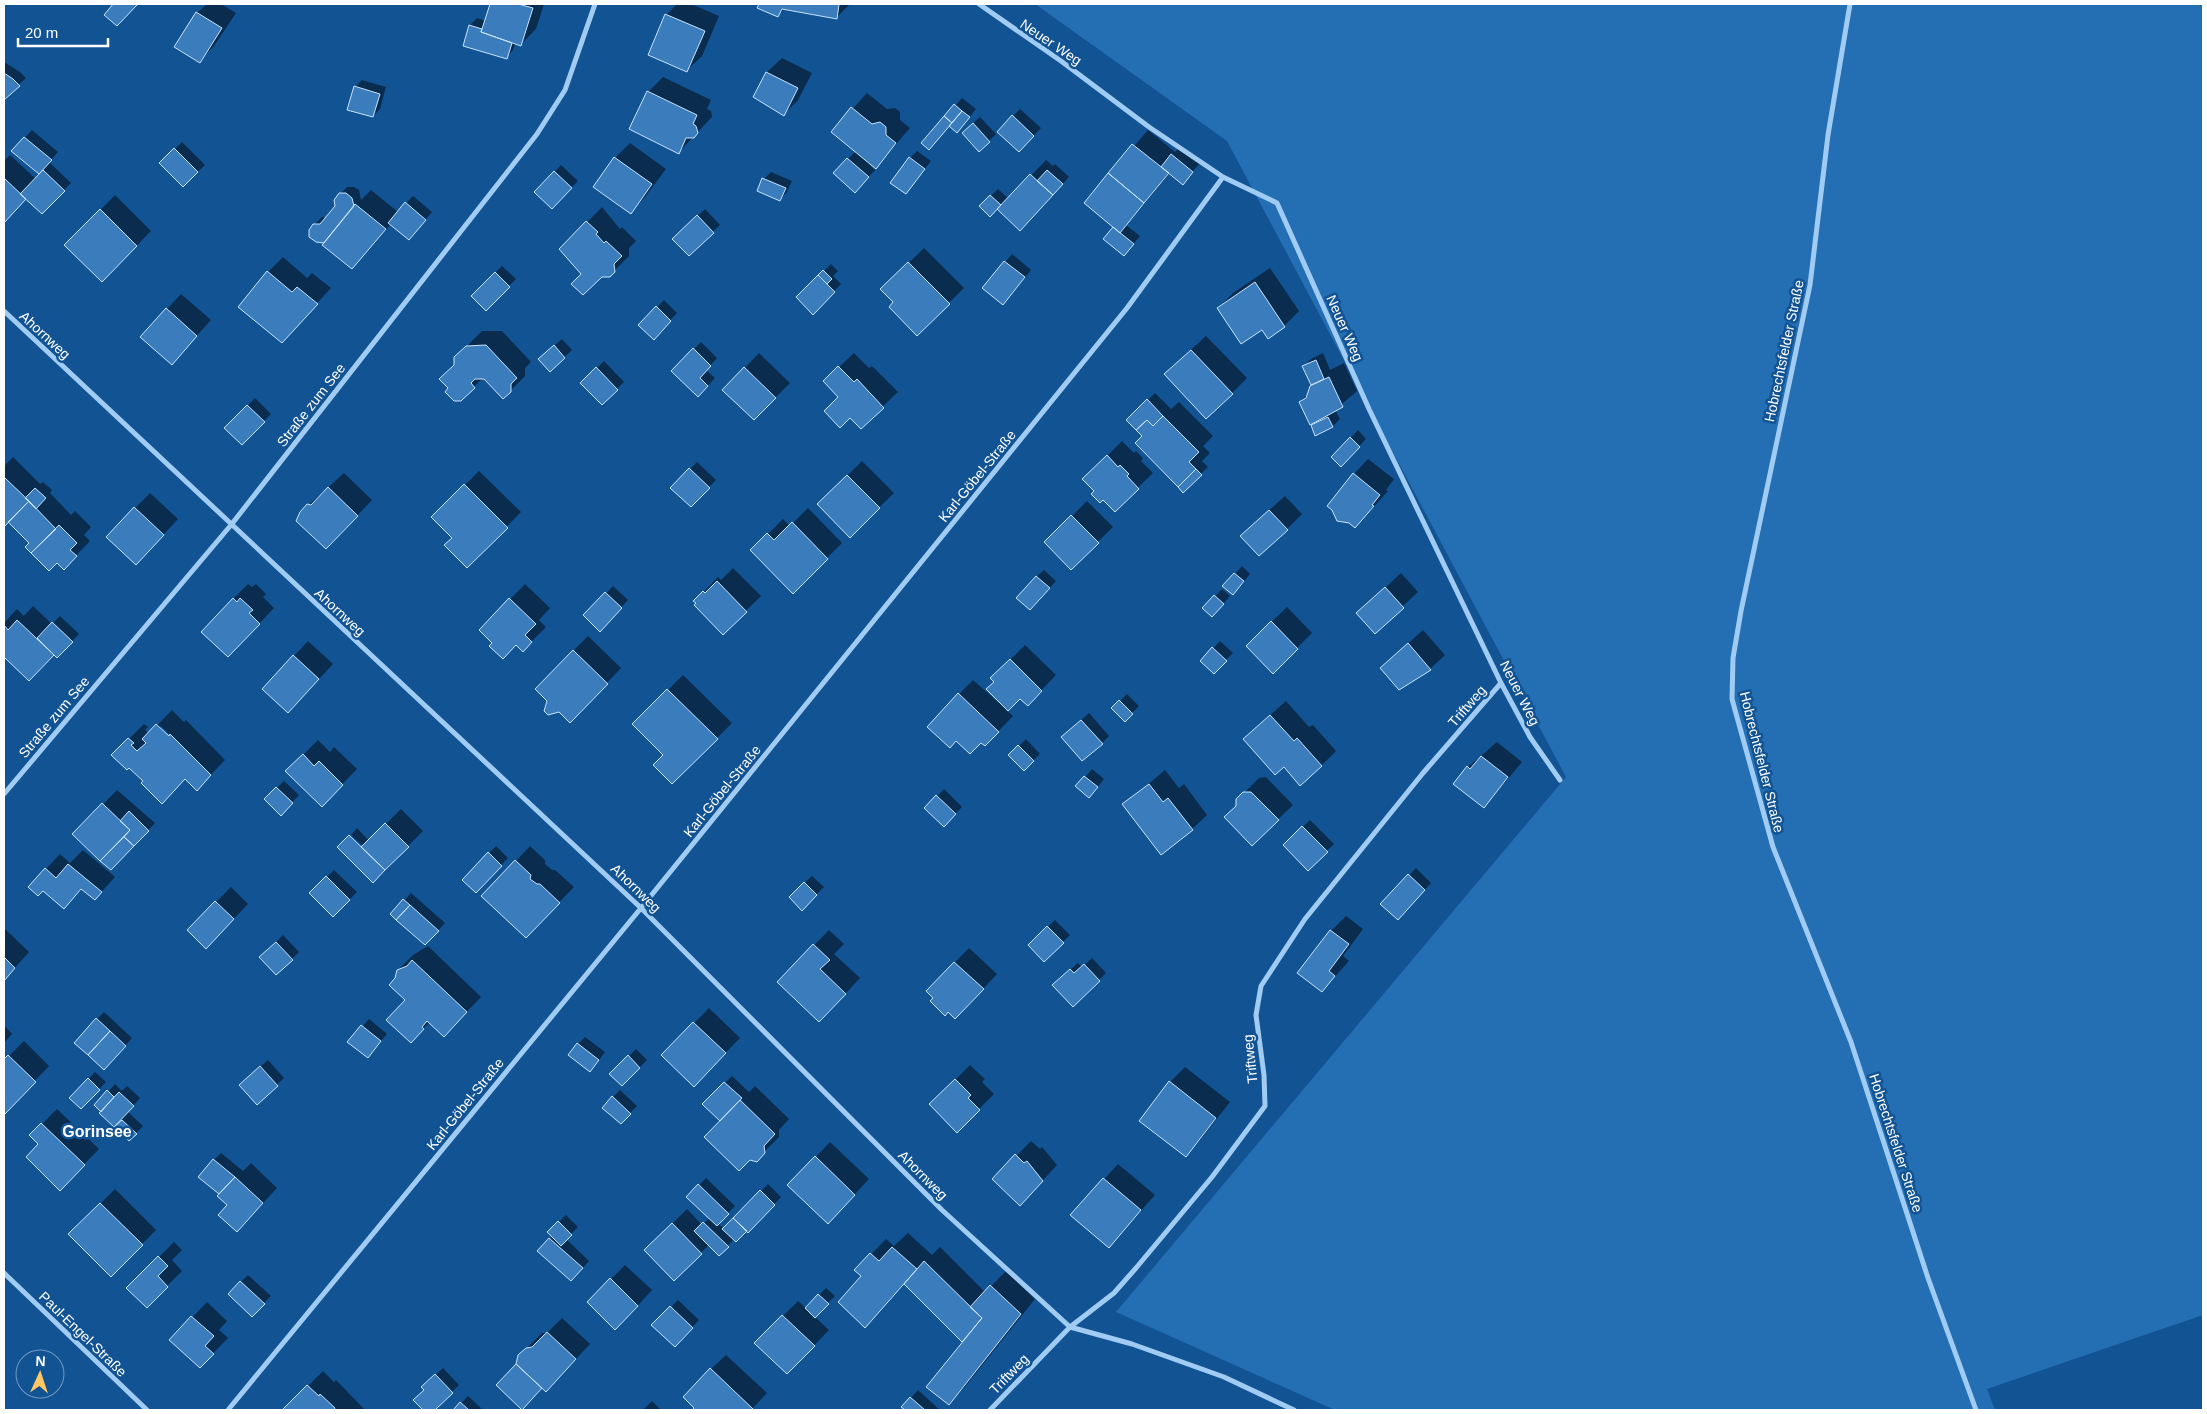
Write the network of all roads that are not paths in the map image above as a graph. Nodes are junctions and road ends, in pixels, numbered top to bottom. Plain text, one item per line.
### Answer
1 (595, 4) edge
2 (979, 4) edge
3 (1850, 4) edge
4 (1223, 177) junction
5 (4, 312) edge
6 (231, 525) junction
7 (1501, 683) junction
8 (1560, 780) dead end
9 (4, 794) edge
10 (641, 908) junction
11 (4, 1273) edge
12 (1070, 1327) junction
13 (147, 1410) edge
14 (228, 1410) edge
15 (990, 1410) edge
16 (1294, 1410) edge
17 (1976, 1410) edge

1 - 6 street, Straße zum See
2 - 4 street, Neuer Weg
3 - 17 street, Hobrechtsfelder Straße
4 - 7 street, Neuer Weg
4 - 10 street, Karl-Göbel-Straße
5 - 6 street, Ahornweg
6 - 9 street, Straße zum See
6 - 10 street, Ahornweg
7 - 8 street, Neuer Weg
7 - 12 street, Triftweg
10 - 12 street, Ahornweg
10 - 14 street, Karl-Göbel-Straße
11 - 13 street, Paul-Engel-Straße
12 - 15 street, Triftweg
12 - 16 street, Ahornweg

